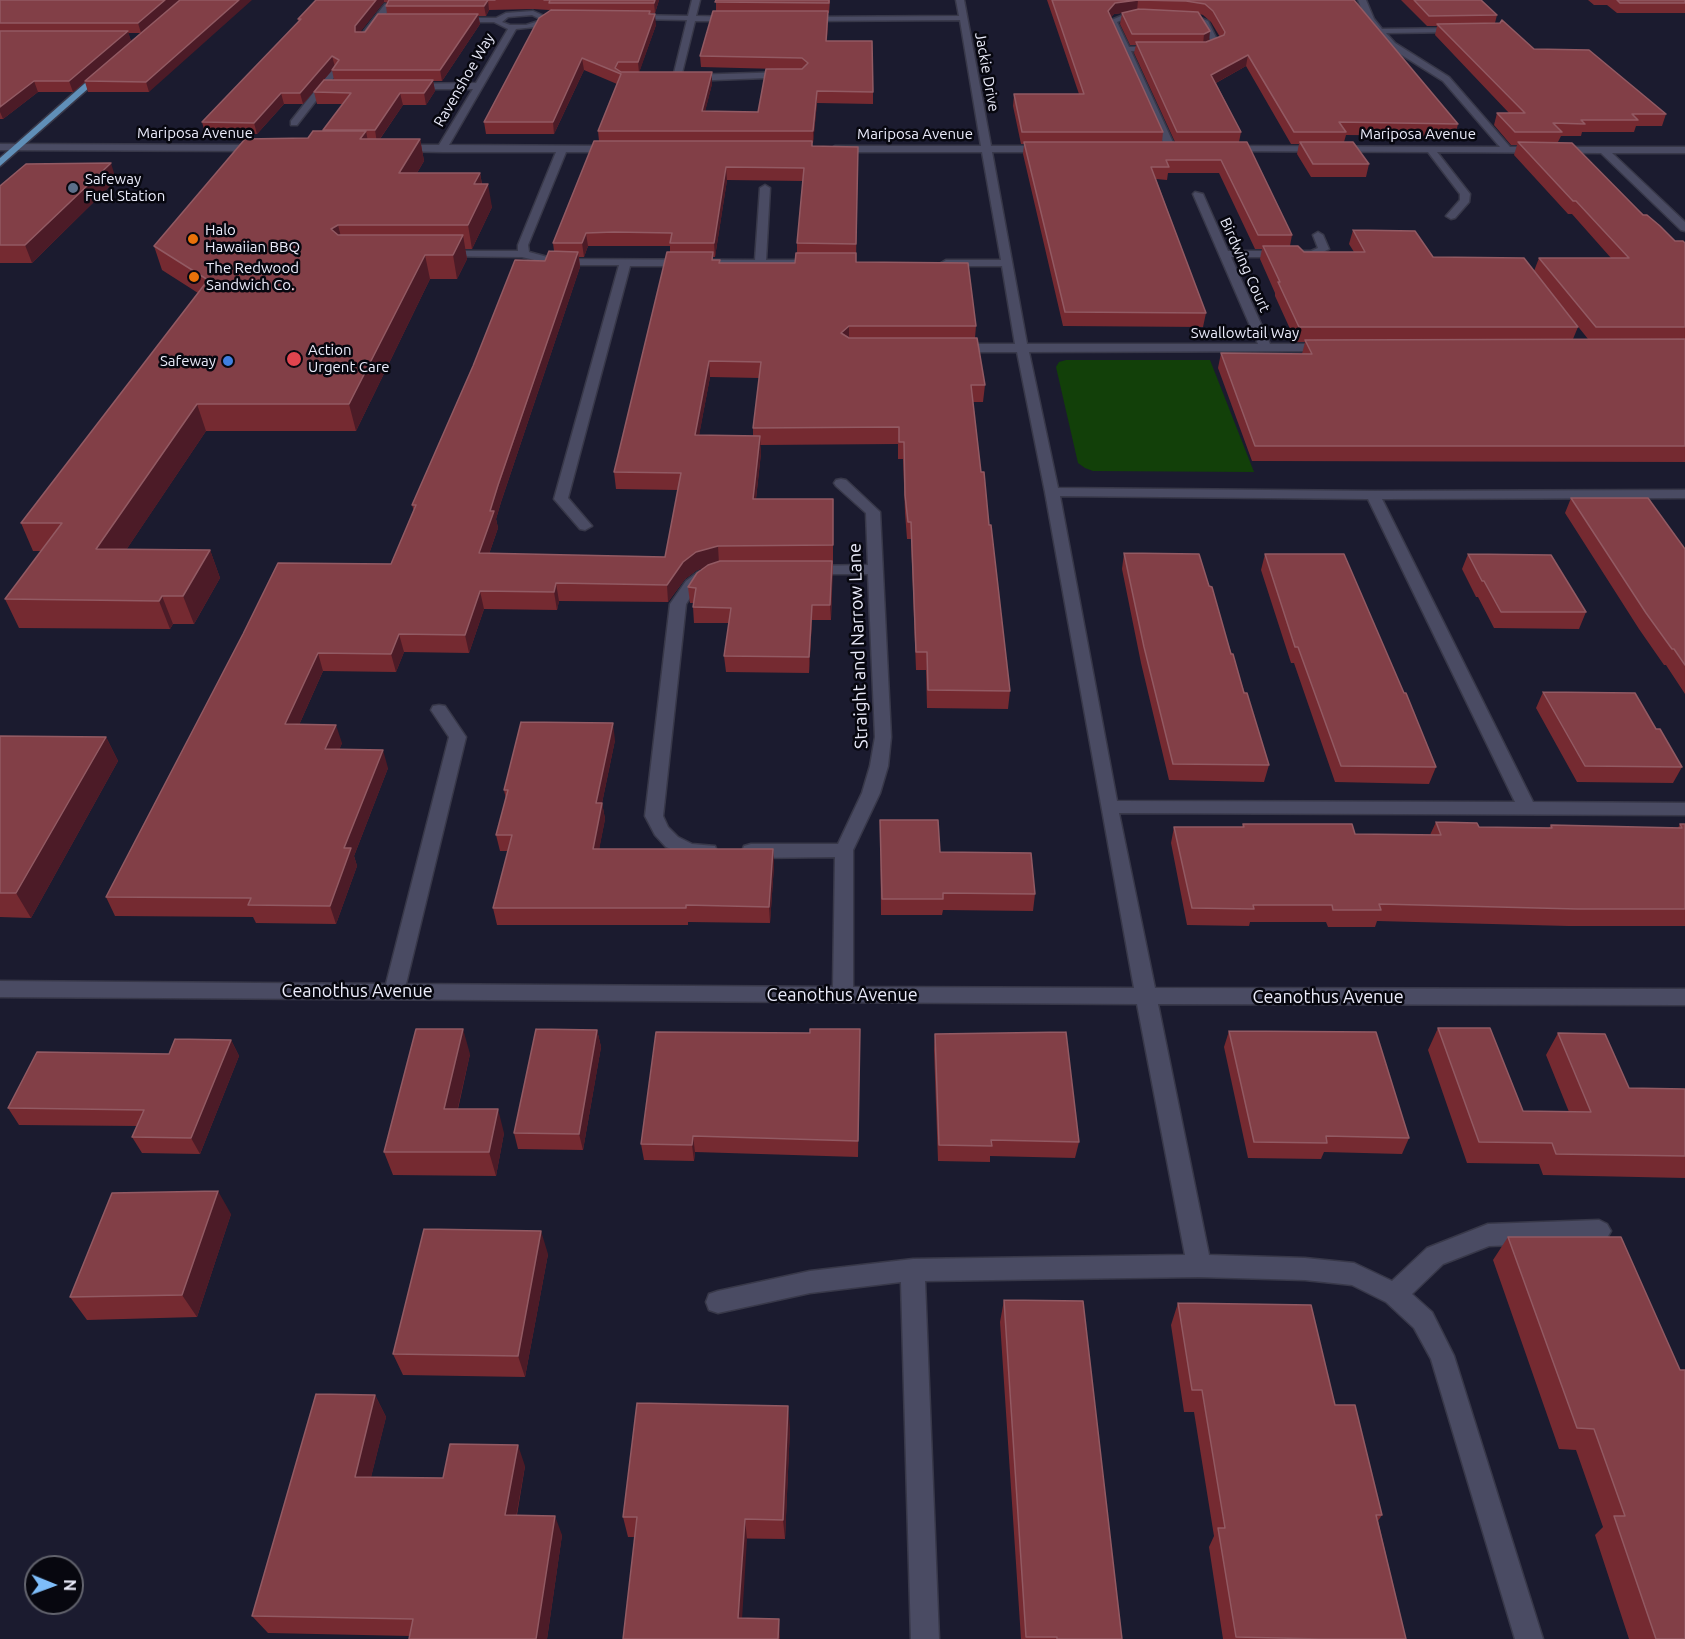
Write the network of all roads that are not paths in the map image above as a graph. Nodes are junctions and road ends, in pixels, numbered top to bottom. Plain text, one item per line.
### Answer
1 (696, 0) edge
2 (960, 0) edge
3 (1362, 0) edge
4 (388, 6) edge
5 (1155, 15) edge
6 (1184, 16) edge
7 (627, 17) edge
8 (964, 18) junction
9 (693, 19) junction
10 (742, 19) edge
11 (800, 19) edge
12 (377, 20) junction
13 (388, 20) edge
14 (443, 20) edge
15 (498, 20) junction
16 (513, 27) junction
17 (1471, 30) edge
18 (1380, 31) junction
19 (362, 39) edge
20 (1126, 49) junction
21 (1171, 49) edge
22 (1193, 50) edge
23 (107, 69) edge
24 (335, 71) edge
25 (802, 75) edge
26 (324, 86) junction
27 (336, 86) edge
28 (395, 86) edge
29 (478, 86) junction
30 (294, 123) dead end
31 (0, 147) edge
32 (18, 147) junction
33 (274, 148) edge
34 (387, 148) edge
35 (442, 148) junction
36 (562, 149) junction
37 (621, 149) edge
38 (822, 149) edge
39 (987, 149) junction
40 (1056, 149) edge
41 (1159, 149) edge
42 (1170, 149) junction
43 (1182, 149) edge
44 (1218, 149) edge
45 (1430, 149) junction
46 (1507, 149) junction
47 (1604, 150) junction
48 (1685, 150) edge
49 (0, 163) edge
50 (765, 188) dead end
51 (1198, 194) dead end
52 (1451, 216) dead end
53 (1685, 228) edge
54 (1318, 235) dead end
55 (434, 254) edge
56 (524, 254) junction
57 (1224, 254) junction
58 (626, 263) junction
59 (760, 263) junction
60 (830, 263) edge
61 (933, 263) edge
62 (1006, 263) junction
63 (1265, 347) junction
64 (939, 348) edge
65 (1022, 348) junction
66 (1336, 348) edge
67 (841, 483) dead end
68 (1052, 492) junction
69 (1685, 494) edge
70 (1373, 495) junction
71 (585, 526) dead end
72 (876, 569) junction
73 (731, 570) edge
74 (786, 570) edge
75 (439, 710) dead end
76 (1109, 807) junction
77 (1527, 809) junction
78 (1685, 809) edge
79 (844, 850) junction
80 (0, 989) edge
81 (394, 992) junction
82 (843, 995) junction
83 (1146, 996) junction
84 (1685, 997) edge
85 (1599, 1231) dead end
86 (1199, 1266) junction
87 (913, 1270) junction
88 (1395, 1294) junction
89 (717, 1302) dead end
90 (925, 1639) edge
91 (1529, 1639) edge

1 - 9 street
2 - 8 street, Jackie Drive
3 - 18 street
4 - 12 street
5 - 20 street
6 - 22 street
7 - 9 street
8 - 11 street
8 - 39 street, Jackie Drive
9 - 10 street
9 - 25 street
12 - 13 street
12 - 19 street
14 - 15 street
15 - 16 street
15 - 16 street
16 - 29 street, Ravenshoe Way
17 - 18 street
18 - 46 street
20 - 21 street
20 - 42 street
23 - 32 main road
24 - 26 street
26 - 27 street
26 - 30 street
28 - 29 street
29 - 35 street, Ravenshoe Way
31 - 32 street, Mariposa Avenue
32 - 33 street, Mariposa Avenue
32 - 49 main road
34 - 35 street
35 - 36 street
36 - 37 street
36 - 56 street
38 - 39 street, Mariposa Avenue
39 - 40 street, Mariposa Avenue
39 - 62 street, Jackie Drive
41 - 42 street
42 - 43 street
44 - 45 street, Mariposa Avenue
45 - 46 street, Mariposa Avenue
45 - 52 street
46 - 47 street, Mariposa Avenue
47 - 48 street, Mariposa Avenue
47 - 53 street
50 - 59 street
51 - 57 street, Birdwing Court
54 - 57 street
55 - 56 street
56 - 58 street
57 - 63 street, Birdwing Court
58 - 59 street
58 - 71 street
59 - 60 street
61 - 62 street
62 - 65 street, Jackie Drive
63 - 65 street, Swallowtail Way
63 - 66 street, Swallowtail Way
64 - 65 street, Swallowtail Way
65 - 68 street, Jackie Drive
67 - 72 street, Straight and Narrow Lane
68 - 70 street
68 - 76 street, Jackie Drive
69 - 70 street
70 - 77 street
72 - 74 street
72 - 79 street, Straight and Narrow Lane
73 - 79 street
75 - 81 street
76 - 77 street
76 - 83 street, Jackie Drive
77 - 78 street
79 - 82 street, Straight and Narrow Lane
80 - 81 street, Ceanothus Avenue
81 - 82 street, Ceanothus Avenue
82 - 83 street, Ceanothus Avenue
83 - 84 street, Ceanothus Avenue
83 - 86 street, Jackie Drive
85 - 88 street
86 - 87 street
86 - 88 street
87 - 89 street
87 - 90 street
88 - 91 street

